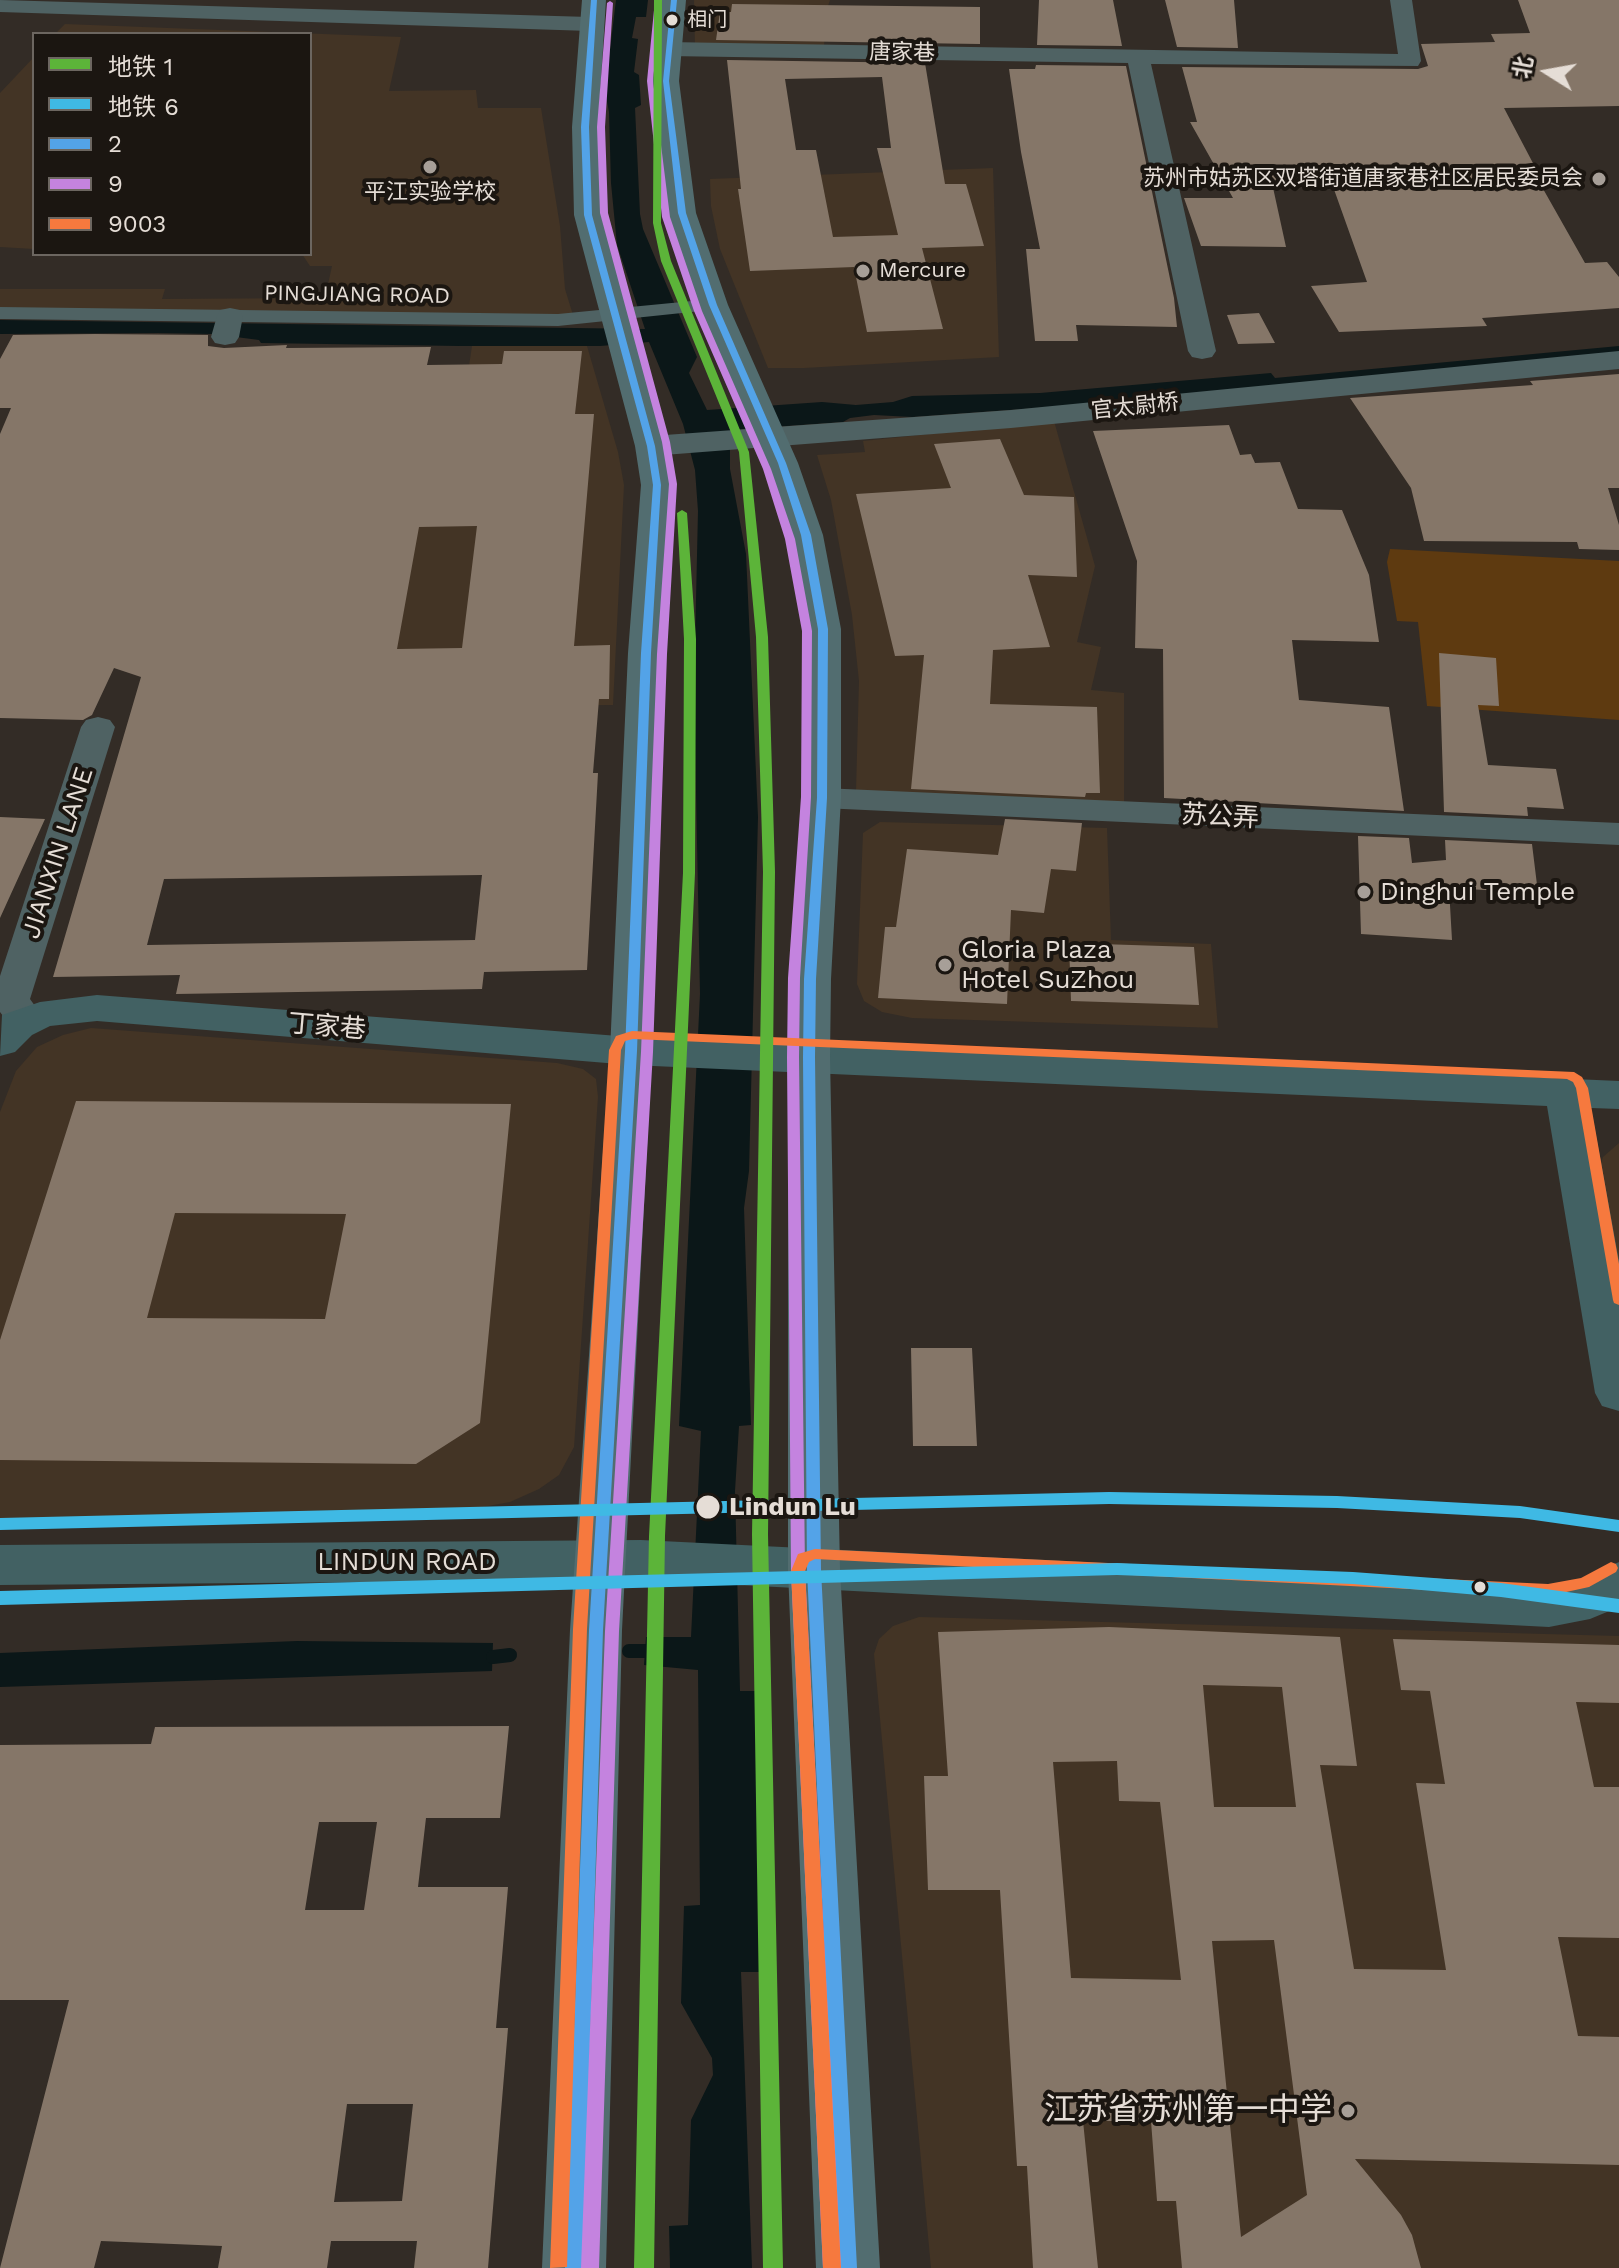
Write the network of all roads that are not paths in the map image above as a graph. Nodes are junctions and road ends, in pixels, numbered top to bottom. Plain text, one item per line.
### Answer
1 (674, 0) edge
2 (1401, 0) edge
3 (0, 5) edge
4 (592, 12) edge
5 (667, 49) junction
6 (1138, 57) junction
7 (704, 306) junction
8 (0, 313) edge
9 (620, 325) junction
10 (1202, 351) dead end
11 (1619, 360) edge
12 (762, 435) junction
13 (665, 445) junction
14 (98, 727) dead end
15 (822, 798) junction
16 (1619, 834) edge
17 (13, 1031) edge
18 (644, 1051) junction
19 (798, 1057) junction
20 (1619, 1095) edge
21 (1567, 1100) junction
22 (1619, 1112) edge
23 (1619, 1393) edge
24 (621, 1560) junction
25 (0, 1565) edge
26 (795, 1569) junction
27 (1619, 1582) edge
28 (574, 2268) edge
29 (848, 2268) edge

1 - 5 main road
2 - 6 street, 唐家巷
3 - 4 street
4 - 9 main road
5 - 6 street, 唐家巷
5 - 7 main road
6 - 10 street
7 - 9 street, PINGJIANG ROAD
7 - 12 main road
8 - 9 street, PINGJIANG ROAD
9 - 13 main road
11 - 12 street, 官太尉桥
12 - 13 street, 官太尉桥
12 - 15 main road
13 - 18 main road
14 - 17 street, JIANXIN LANE
15 - 16 street, 苏公弄
15 - 19 main road
17 - 18 main road, 丁家巷
18 - 19 main road, 丁家巷
18 - 24 main road
19 - 21 main road, 丁家巷
19 - 26 main road
20 - 21 main road
21 - 22 main road
21 - 23 main road
24 - 25 main road, LINDUN ROAD
24 - 26 main road, LINDUN ROAD
24 - 28 main road
26 - 27 main road, LINDUN ROAD
26 - 29 main road

